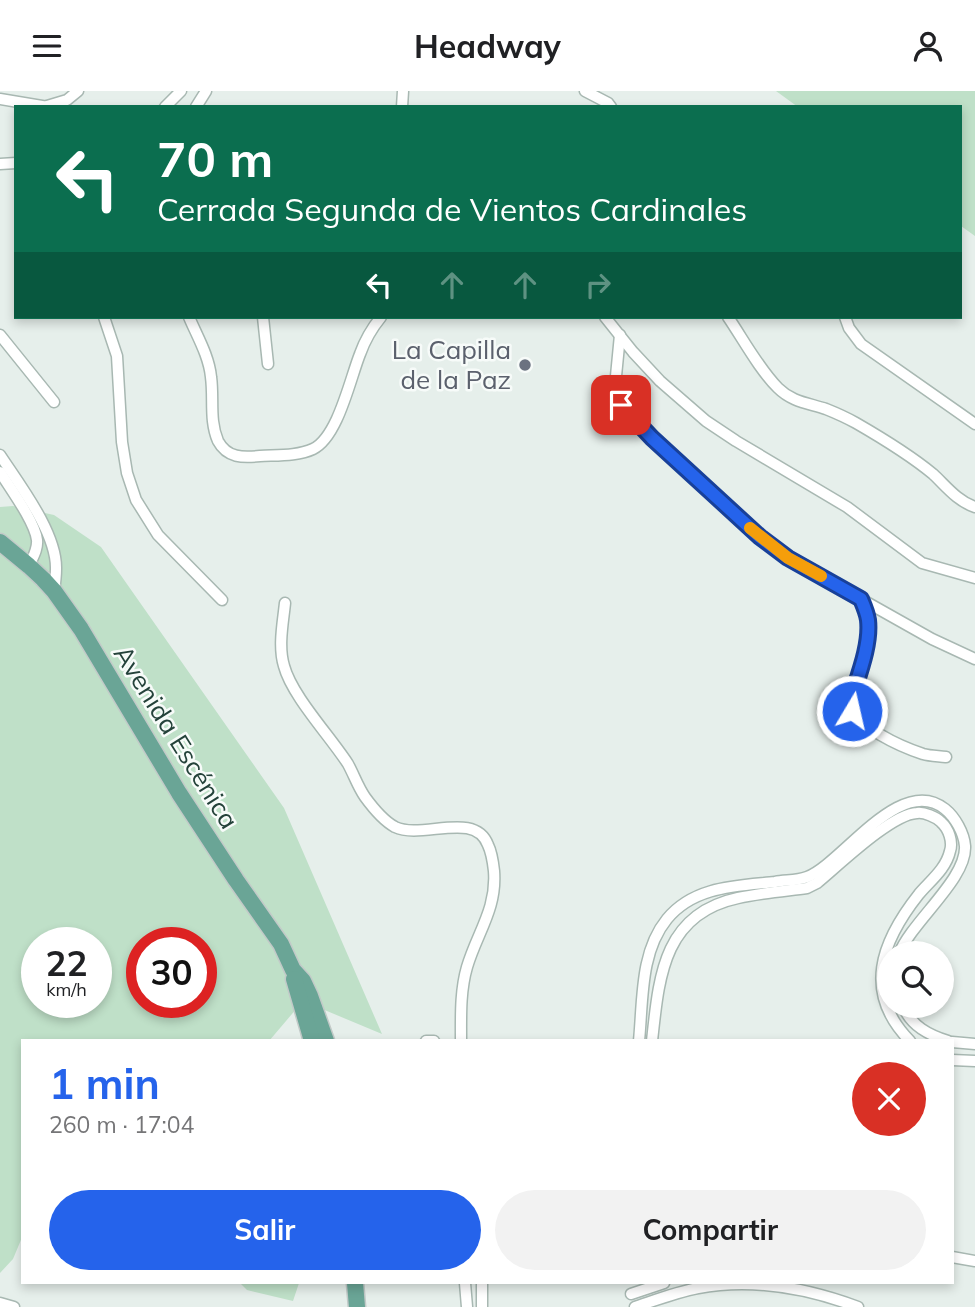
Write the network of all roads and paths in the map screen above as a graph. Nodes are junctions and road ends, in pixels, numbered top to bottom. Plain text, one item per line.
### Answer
1 (78, 91) edge
2 (181, 91) edge
3 (585, 91) edge
4 (0, 100) edge
5 (39, 105) edge
6 (50, 105) edge
7 (167, 105) edge
8 (610, 105) edge
9 (105, 319) edge
10 (190, 319) edge
11 (263, 319) edge
12 (380, 319) edge
13 (607, 319) edge
14 (729, 319) edge
15 (846, 319) edge
16 (0, 335) edge
17 (620, 335) junction
18 (268, 364) dead end
19 (54, 402) dead end
20 (975, 424) edge
21 (0, 455) edge
22 (0, 472) edge
23 (975, 507) edge
24 (0, 543) edge
25 (29, 566) junction
26 (975, 578) edge
27 (54, 591) junction
28 (861, 599) junction
29 (222, 600) dead end
30 (285, 603) dead end
31 (975, 659) edge
32 (946, 757) dead end
33 (890, 941) edge
34 (906, 941) edge
35 (293, 970) junction
36 (891, 1018) edge
37 (911, 1018) edge
38 (311, 1039) edge
39 (325, 1039) edge
40 (461, 1039) edge
41 (639, 1039) edge
42 (652, 1039) edge
43 (908, 1039) edge
44 (940, 1039) edge
45 (954, 1043) edge
46 (975, 1044) edge
47 (954, 1060) edge
48 (975, 1061) edge
49 (954, 1257) edge
50 (975, 1261) edge
51 (355, 1284) edge
52 (465, 1284) edge
53 (482, 1284) edge
54 (650, 1285) edge
55 (630, 1288) edge
56 (0, 1303) edge
57 (657, 1304) edge
58 (13, 1307) edge
59 (357, 1307) edge
60 (467, 1307) edge
61 (482, 1307) edge
62 (634, 1307) edge
63 (858, 1307) edge

1 - 6 street
2 - 7 street
3 - 8 street
4 - 5 street
9 - 29 street
10 - 12 street
11 - 18 street
13 - 17 street
14 - 23 street
15 - 20 street
16 - 19 street
17 - 26 street
17 - 28 street
21 - 27 street
22 - 25 street
24 - 25 main road, Avenida Escénica
25 - 27 main road, Avenida Escénica
27 - 35 main road, Avenida Escénica
28 - 31 street
28 - 32 street
30 - 40 street
33 - 42 street
34 - 41 street
35 - 38 main road, Avenida Escénica
35 - 39 main road, Avenida Escénica
36 - 43 street
37 - 44 street
45 - 46 street
47 - 48 street
49 - 50 street
51 - 59 main road
52 - 60 street
53 - 61 street
54 - 55 street
54 - 57 street
55 - 62 street
56 - 58 street
57 - 62 street
57 - 63 street

